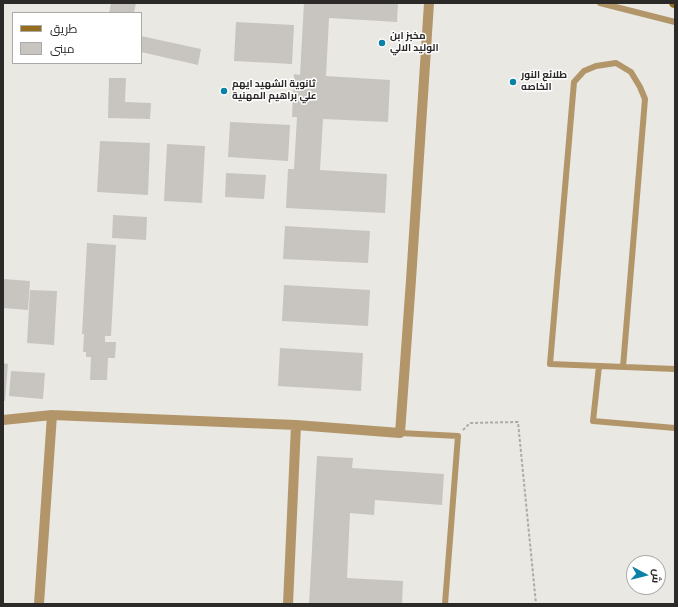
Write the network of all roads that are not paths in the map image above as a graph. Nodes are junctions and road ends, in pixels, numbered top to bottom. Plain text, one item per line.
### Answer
1 (429, 3) edge
2 (600, 3) edge
3 (675, 22) edge
4 (599, 366) junction
5 (623, 367) junction
6 (675, 369) edge
7 (52, 415) junction
8 (3, 420) edge
9 (296, 425) junction
10 (675, 428) edge
11 (400, 433) junction
12 (39, 604) edge
13 (288, 604) edge
14 (445, 604) edge

1 - 11 street
2 - 3 lane
4 - 5 lane
4 - 5 lane
4 - 10 lane
5 - 6 lane
7 - 8 street
7 - 9 street
7 - 12 street
9 - 11 street
9 - 13 street
11 - 14 lane

